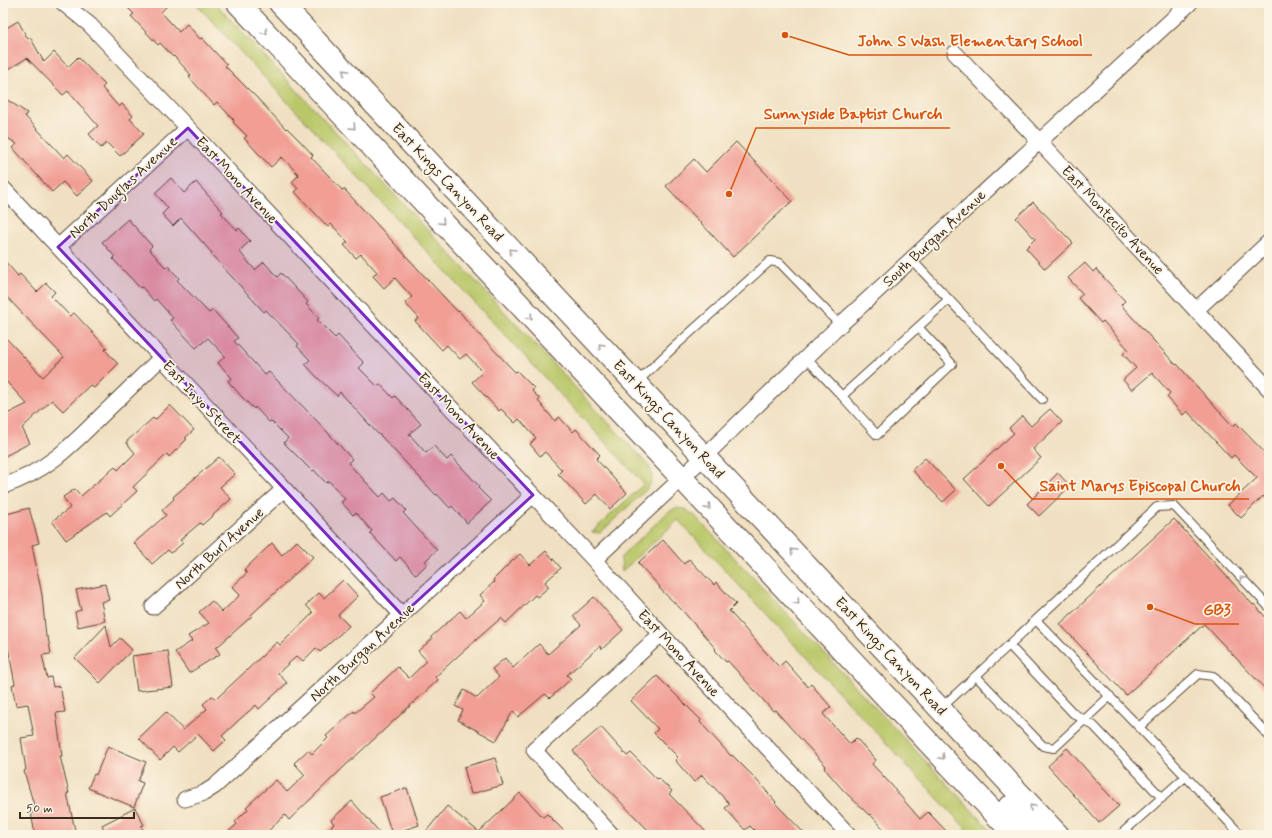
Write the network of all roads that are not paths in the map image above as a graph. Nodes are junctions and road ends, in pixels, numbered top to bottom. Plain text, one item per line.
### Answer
1 (63, 3) edge
2 (238, 3) edge
3 (280, 3) edge
4 (1190, 3) edge
5 (955, 53) dead end
6 (188, 128) junction
7 (1039, 141) junction
8 (3, 188) edge
9 (1269, 242) edge
10 (58, 247) junction
11 (911, 260) junction
12 (949, 299) junction
13 (1196, 310) junction
14 (840, 325) junction
15 (918, 327) junction
16 (161, 358) junction
17 (806, 358) junction
18 (636, 383) junction
19 (1269, 389) edge
20 (842, 396) junction
21 (1042, 399) dead end
22 (704, 457) junction
23 (682, 478) junction
24 (3, 486) edge
25 (284, 489) junction
26 (533, 495) junction
27 (594, 560) junction
28 (153, 607) dead end
29 (1269, 607) edge
30 (402, 615) junction
31 (1036, 620) junction
32 (661, 634) junction
33 (1009, 645) junction
34 (976, 676) junction
35 (1110, 696) junction
36 (896, 708) junction
37 (940, 709) junction
38 (1085, 720) junction
39 (1139, 727) junction
40 (1269, 736) edge
41 (1186, 776) junction
42 (1162, 798) junction
43 (185, 799) dead end
44 (612, 835) edge
45 (849, 835) edge
46 (1015, 835) edge
47 (1034, 835) edge
48 (1058, 835) edge
49 (1120, 835) edge
50 (1241, 835) edge

1 - 6 street, East Mono Avenue
2 -> 23 main road, East Kings Canyon Road
18 -> 3 main road, East Kings Canyon Road
4 - 7 street, South Burgan Avenue
5 - 7 street, East Montecito Avenue
6 - 10 street, North Douglas Avenue
6 - 26 street, East Mono Avenue
7 - 11 street, South Burgan Avenue
7 - 13 street, East Montecito Avenue
8 - 10 street, East Inyo Street
9 - 13 street
10 - 16 street, East Inyo Street
11 - 12 lane
11 - 14 street, South Burgan Avenue
12 - 15 lane
12 - 21 lane
13 - 19 street, East Montecito Avenue
14 - 17 street, South Burgan Avenue
14 - 18 lane
15 - 20 lane
15 - 20 lane
16 - 24 street
16 - 25 street, East Inyo Street
17 - 20 lane
17 - 22 street, South Burgan Avenue
18 - 22 main road, East Kings Canyon Road
22 - 23 street, South Burgan Avenue
37 -> 22 main road, East Kings Canyon Road
23 - 27 street
23 -> 36 main road, East Kings Canyon Road
25 - 28 street, North Burl Avenue
25 - 30 street, East Inyo Street
26 - 27 street, East Mono Avenue
26 - 30 street, North Burgan Avenue
27 - 32 street, East Mono Avenue
29 -> 31 lane
30 - 43 street, North Burgan Avenue
31 - 33 lane
31 - 35 lane
32 - 44 street
32 - 45 street, East Mono Avenue
33 - 34 lane
33 - 38 lane
34 - 37 lane
34 - 38 lane
35 - 38 lane
35 - 39 lane
36 -> 46 main road, East Kings Canyon Road
36 - 47 main road
48 -> 37 main road, East Kings Canyon Road
38 - 42 lane
39 - 40 lane
39 - 41 lane
41 - 42 lane
41 - 50 lane
42 - 49 lane

